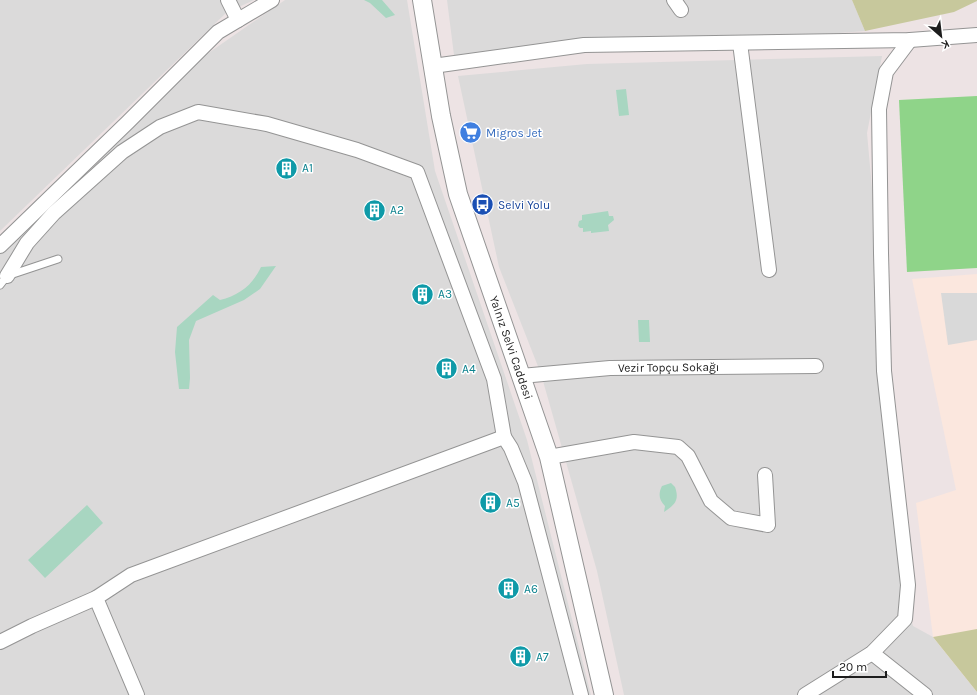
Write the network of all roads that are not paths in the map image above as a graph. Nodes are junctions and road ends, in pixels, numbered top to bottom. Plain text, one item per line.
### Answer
1 (228, 0) edge
2 (272, 0) edge
3 (422, 0) edge
4 (238, 20) junction
5 (977, 35) edge
6 (910, 40) junction
7 (740, 43) junction
8 (433, 66) junction
9 (0, 246) edge
10 (58, 259) dead end
11 (769, 270) dead end
12 (4, 280) edge
13 (816, 366) dead end
14 (521, 376) junction
15 (504, 437) junction
16 (549, 457) junction
17 (765, 475) dead end
18 (96, 598) junction
19 (0, 642) edge
20 (872, 652) junction
21 (136, 692) edge
22 (581, 695) edge
23 (604, 695) edge
24 (805, 695) edge
25 (925, 695) edge

1 - 4 street
2 - 4 street
3 - 8 street, Yalnız Selvi Caddesi
4 - 9 street
5 - 6 street
6 - 7 street
6 - 20 street
7 - 8 street
7 - 11 street
8 - 14 street, Yalnız Selvi Caddesi
10 - 12 lane
12 - 15 street
13 - 14 street, Vezir Topçu Sokağı
14 - 16 street, Yalnız Selvi Caddesi
15 - 18 street
15 - 22 street
16 - 17 street
16 - 23 street, Yalnız Selvi Caddesi
18 - 19 street
18 - 21 street
20 - 24 street
20 - 25 street

